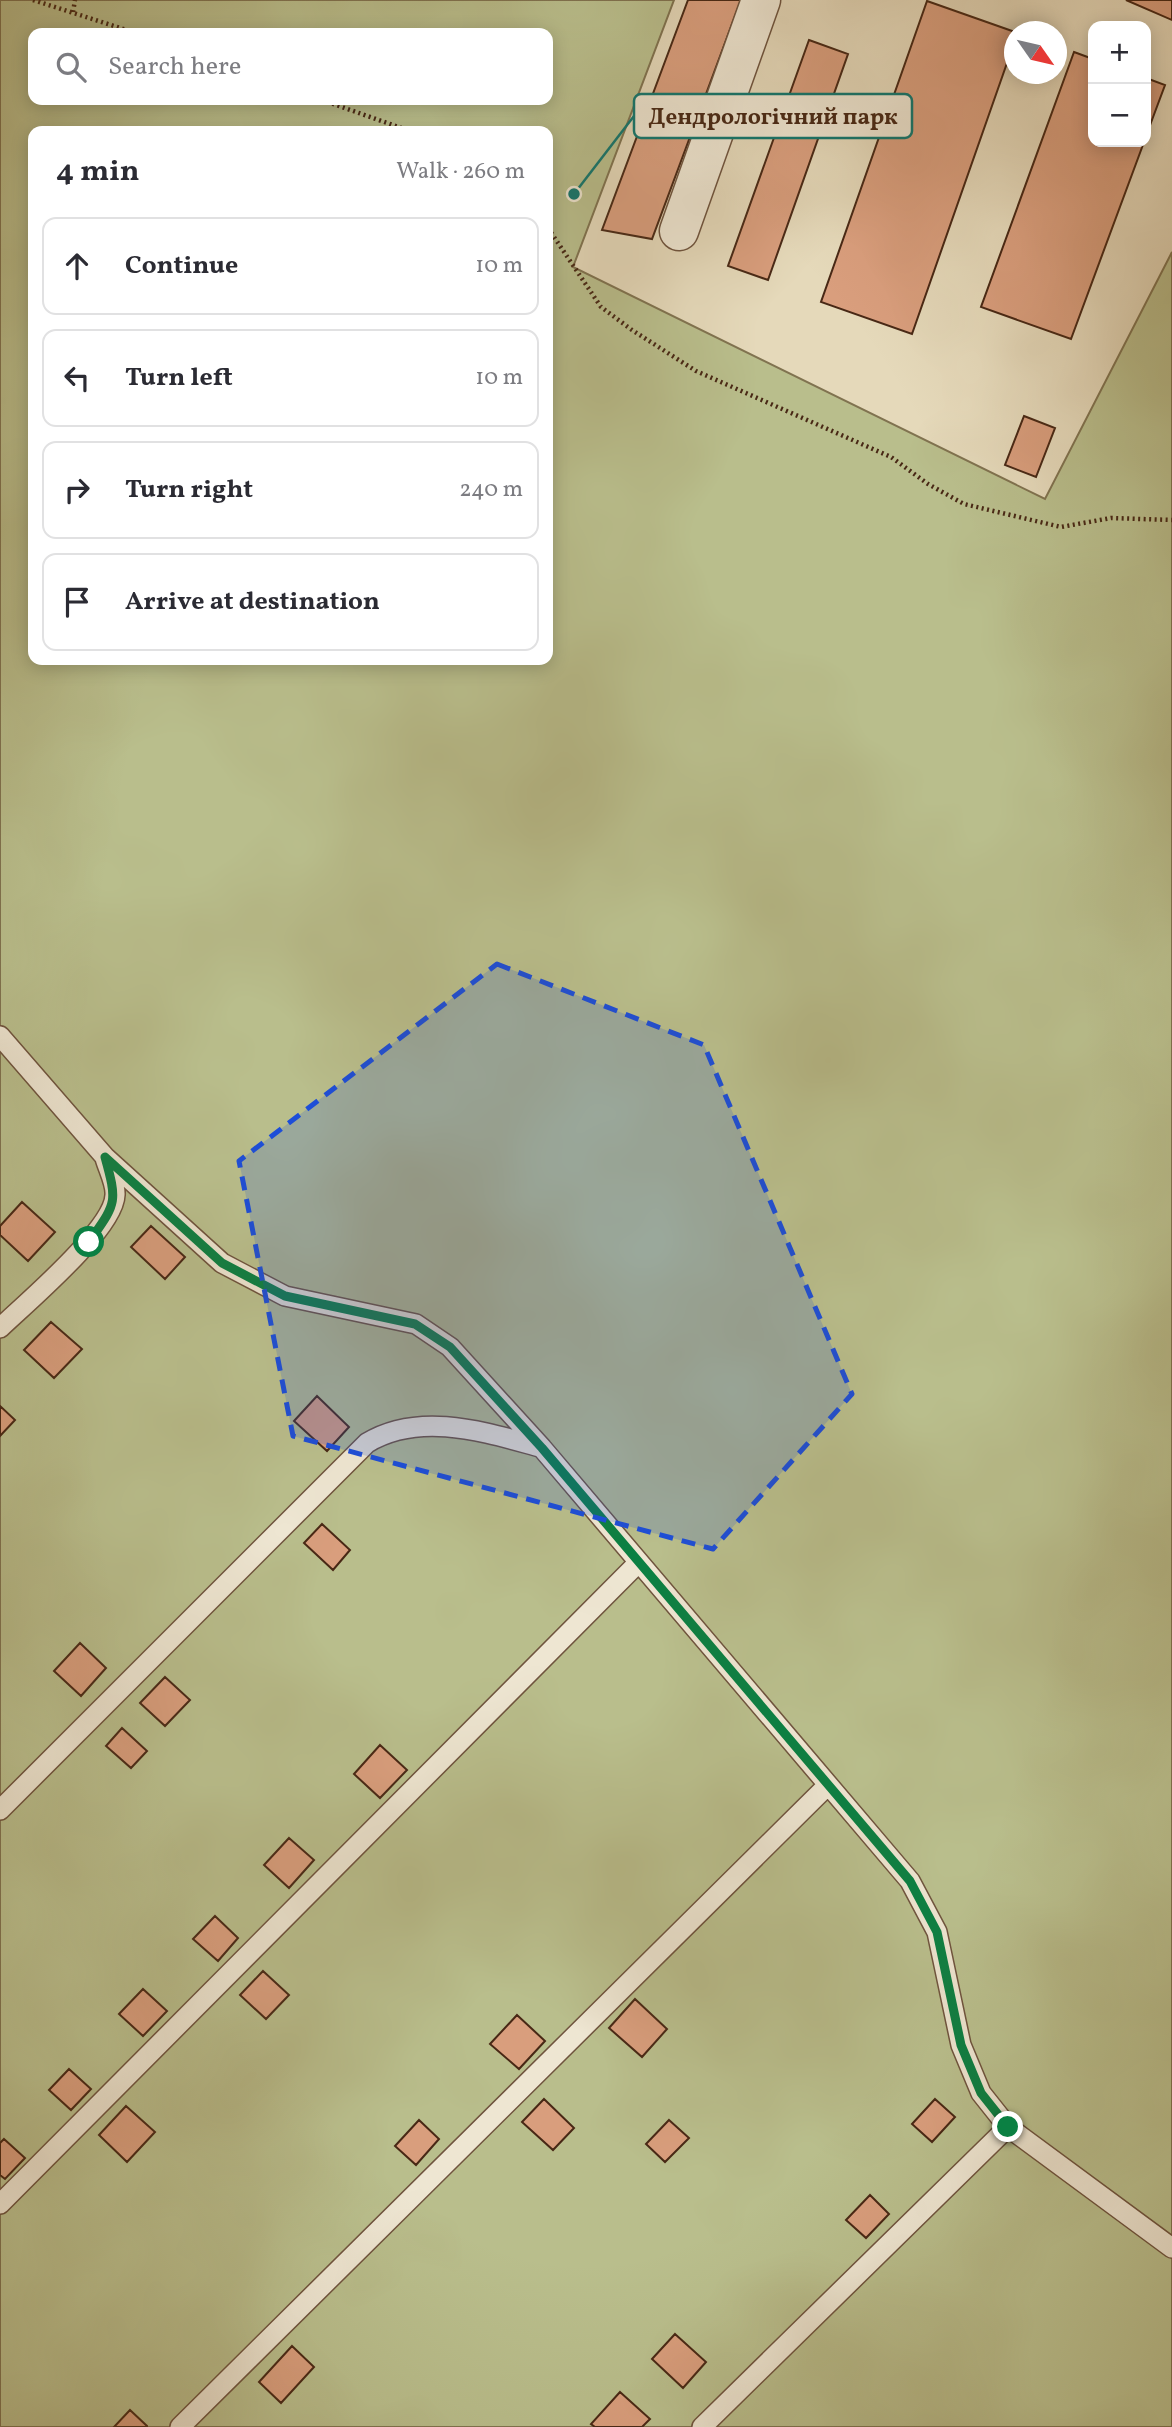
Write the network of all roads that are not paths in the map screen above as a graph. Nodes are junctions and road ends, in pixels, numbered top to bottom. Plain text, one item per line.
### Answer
1 (761, 0) edge
2 (679, 231) dead end
3 (0, 1035) edge
4 (105, 1157) junction
5 (0, 1328) edge
6 (542, 1448) junction
7 (639, 1562) junction
8 (828, 1785) junction
9 (0, 1810) edge
10 (1008, 2127) junction
11 (0, 2204) edge
12 (1172, 2248) edge
13 (180, 2427) edge
14 (702, 2427) edge

1 - 2 street
3 - 4 lane
4 - 5 lane
4 - 6 lane
6 - 7 lane
6 - 9 lane
7 - 8 lane
7 - 11 lane
8 - 10 lane
8 - 13 lane
10 - 12 lane
10 - 14 lane

